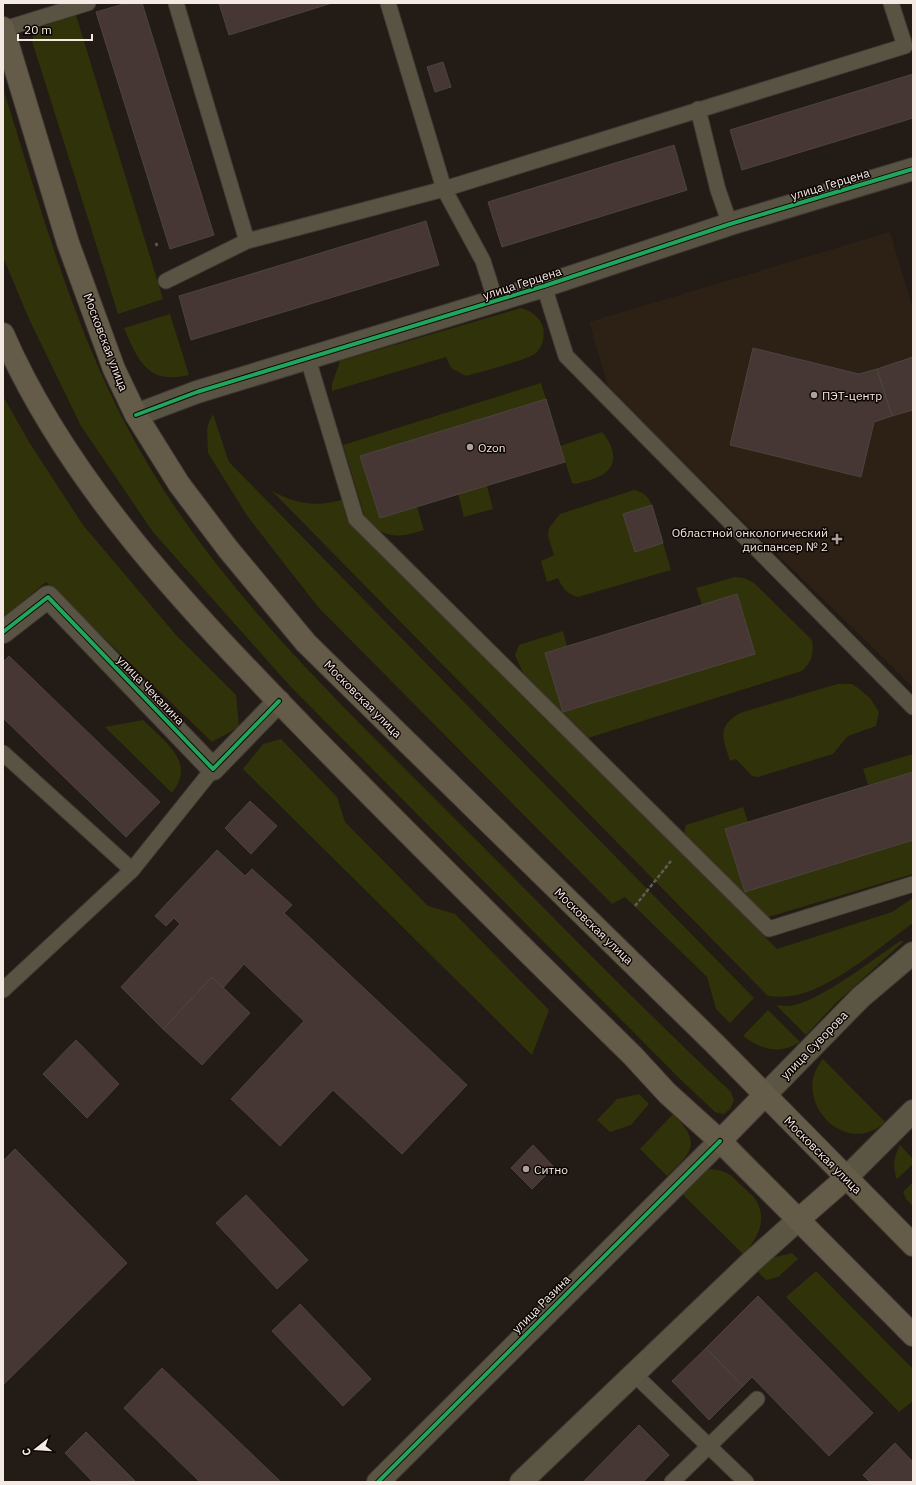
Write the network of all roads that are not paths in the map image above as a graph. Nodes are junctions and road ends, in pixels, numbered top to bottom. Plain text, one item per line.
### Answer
1 (88, 3) edge
2 (176, 3) edge
3 (388, 3) edge
4 (891, 3) edge
5 (3, 28) edge
6 (698, 109) junction
7 (913, 169) edge
8 (444, 189) junction
9 (730, 224) junction
10 (247, 241) junction
11 (166, 281) dead end
12 (544, 286) junction
13 (496, 302) junction
14 (3, 334) edge
15 (308, 359) junction
16 (136, 415) junction
17 (3, 632) edge
18 (279, 701) junction
19 (913, 707) edge
20 (3, 753) edge
21 (213, 770) junction
22 (132, 870) junction
23 (913, 884) edge
24 (913, 953) edge
25 (3, 990) edge
26 (764, 1096) junction
27 (913, 1111) edge
28 (720, 1141) junction
29 (846, 1178) junction
30 (798, 1220) junction
31 (913, 1245) edge
32 (913, 1335) edge
33 (634, 1374) junction
34 (757, 1400) dead end
35 (709, 1445) junction
36 (378, 1482) edge
37 (521, 1482) edge
38 (672, 1482) edge
39 (746, 1482) edge

1 - 5 lane
2 - 10 lane
3 - 8 lane
4 - 6 lane
5 - 16 main road, Московская улица
6 - 8 lane
6 - 9 lane
7 - 9 street, улица Герцена
8 - 10 lane
8 - 13 lane
9 - 12 street, улица Герцена
10 - 11 lane
12 - 13 street, улица Герцена
12 - 19 lane
13 - 15 street, улица Герцена
14 - 18 main road
15 - 16 street, улица Герцена
15 - 23 lane
16 - 26 main road, Московская улица
17 - 21 street, улица Чекалина
18 - 21 street
18 - 28 main road
20 - 22 lane
21 - 22 lane
22 - 25 lane
24 - 26 street, улица Суворова
26 - 28 main road, улица Суворова
26 - 29 main road, Московская улица
27 - 29 street
28 - 30 main road
28 - 36 street, улица Разина
29 - 30 main road
29 - 31 main road, Московская улица
30 - 32 main road
30 - 33 street
33 - 35 lane
33 - 37 street
34 - 35 lane
35 - 38 lane
35 - 39 lane

